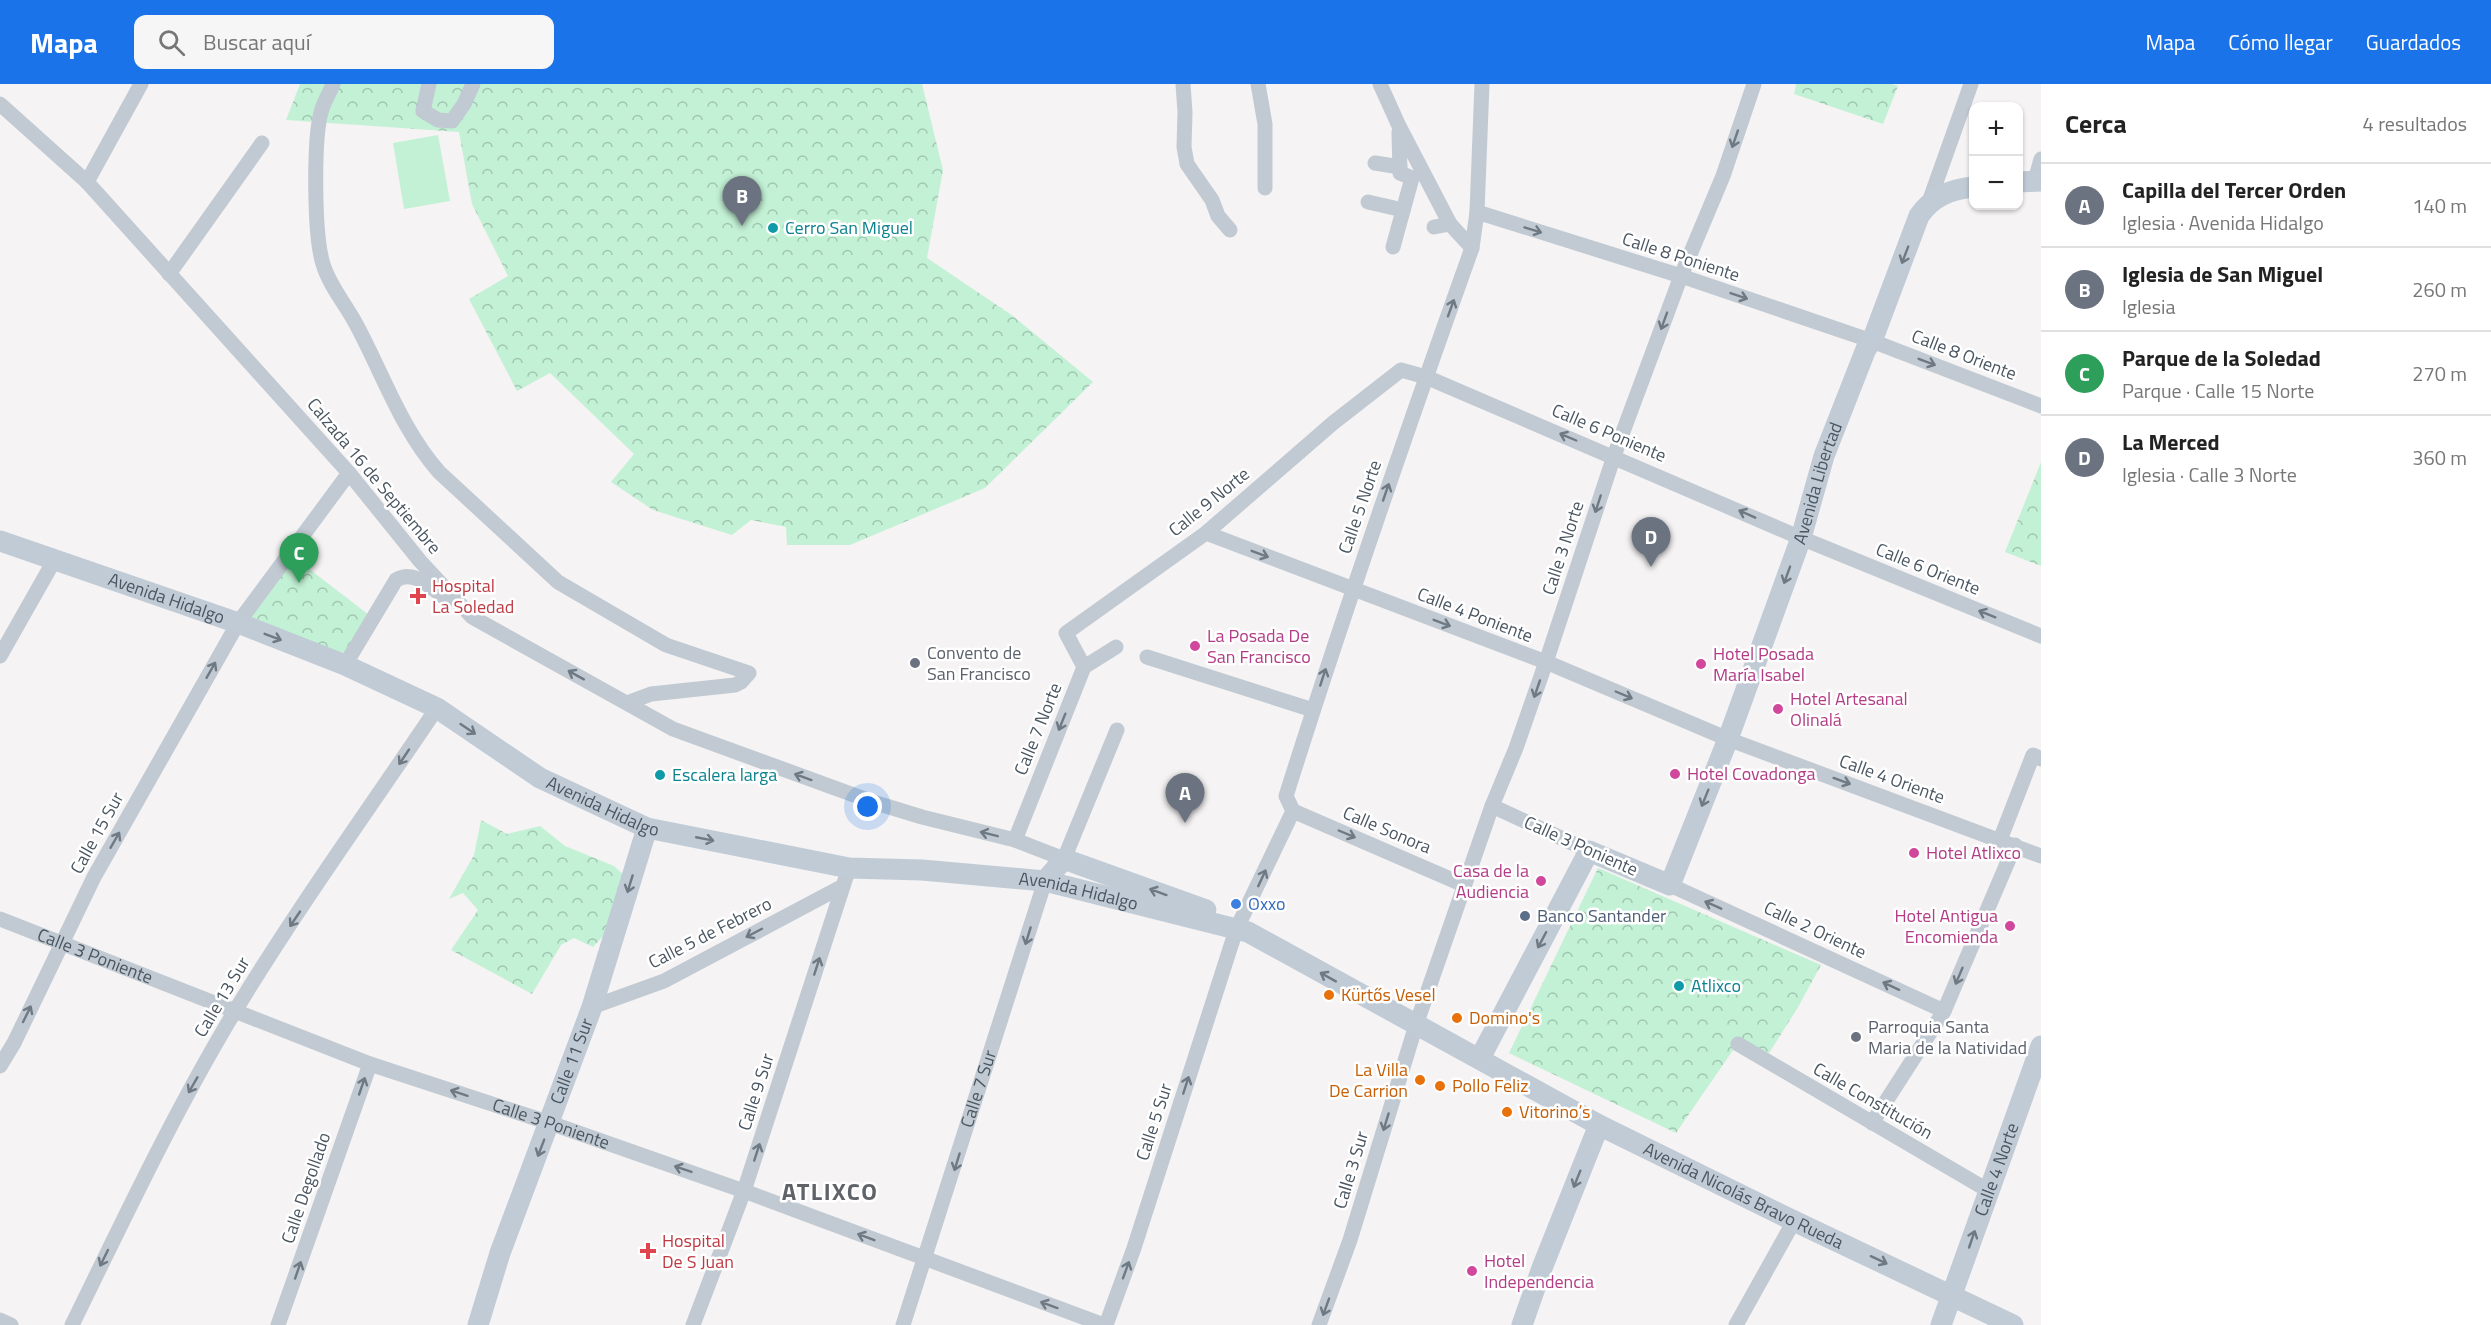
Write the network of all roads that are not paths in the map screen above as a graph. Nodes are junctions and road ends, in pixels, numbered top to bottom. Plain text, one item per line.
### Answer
1 (141, 84) edge
2 (333, 84) edge
3 (429, 84) edge
4 (473, 84) edge
5 (1183, 84) edge
6 (1258, 84) edge
7 (1380, 84) edge
8 (1482, 84) edge
9 (1754, 84) edge
10 (1971, 84) edge
11 (0, 104) edge
12 (1399, 126) junction
13 (262, 143) dead end
14 (2041, 159) edge
15 (1375, 163) dead end
16 (1400, 167) junction
17 (2032, 181) edge
18 (87, 182) junction
19 (1969, 187) edge
20 (1265, 188) dead end
21 (1368, 202) dead end
22 (1929, 202) junction
23 (1403, 210) junction
24 (1478, 212) junction
25 (1450, 224) junction
26 (1434, 227) dead end
27 (1230, 230) dead end
28 (1393, 247) dead end
29 (1472, 248) junction
30 (169, 274) junction
31 (1681, 276) junction
32 (1872, 341) junction
33 (1401, 370) joint
34 (1426, 377) junction
35 (2041, 406) edge
36 (1614, 456) junction
37 (349, 472) junction
38 (1206, 533) junction
39 (1801, 538) junction
40 (0, 541) edge
41 (55, 559) junction
42 (1352, 589) junction
43 (472, 617) junction
44 (238, 623) junction
45 (2041, 636) edge
46 (1116, 646) dead end
47 (0, 656) edge
48 (1147, 657) dead end
49 (1546, 663) junction
50 (345, 665) junction
51 (1084, 667) junction
52 (627, 703) junction
53 (437, 708) junction
54 (1312, 710) junction
55 (1117, 730) dead end
56 (1728, 739) junction
57 (2037, 757) edge
58 (1492, 806) junction
59 (1293, 811) junction
60 (647, 828) junction
61 (1015, 840) junction
62 (2000, 840) junction
63 (2015, 845) junction
64 (1589, 851) junction
65 (2041, 856) edge
66 (1064, 859) junction
67 (846, 877) junction
68 (1045, 880) junction
69 (1464, 885) junction
70 (1670, 885) junction
71 (0, 919) edge
72 (1242, 928) junction
73 (62, 942) junction
74 (592, 1007) junction
75 (1944, 1011) junction
76 (235, 1012) junction
77 (1416, 1025) junction
78 (1737, 1044) dead end
79 (2041, 1046) edge
80 (1480, 1058) junction
81 (370, 1064) junction
82 (0, 1066) edge
83 (550, 1123) junction
84 (1872, 1123) junction
85 (1599, 1125) junction
86 (744, 1191) junction
87 (1989, 1191) junction
88 (1794, 1221) junction
89 (926, 1260) junction
90 (1953, 1295) junction
91 (0, 1320) edge
92 (11, 1325) edge
93 (72, 1325) edge
94 (278, 1325) edge
95 (478, 1325) edge
96 (693, 1325) edge
97 (903, 1325) edge
98 (1105, 1325) edge
99 (1319, 1325) edge
100 (1522, 1325) edge
101 (1736, 1325) edge
102 (1941, 1325) edge
103 (2013, 1325) edge

1 - 18 street
2 - 52 street
3 - 4 street
5 - 27 street
6 - 20 street
7 - 12 street
8 - 24 street, Calle 5 Norte
9 -> 31 street, Calle 3 Norte
10 - 22 street, Avenida Libertad
11 - 18 street, Calzada 16 de Septiembre
12 - 16 street
12 - 25 street
13 - 30 street
14 - 17 street
15 - 16 street
16 - 23 street
18 - 30 street, Calzada 16 de Septiembre
19 - 22 street
21 - 23 street
22 -> 32 street, Avenida Libertad
23 - 28 street
24 - 29 street, Calle 5 Norte
24 -> 31 street, Calle 8 Poniente
25 - 26 street
25 - 29 street
34 -> 29 street, Calle 5 Norte
30 - 37 street, Calzada 16 de Septiembre
31 -> 32 street, Calle 8 Poniente
31 -> 36 street, Calle 3 Norte
32 -> 35 street, Calle 8 Oriente
32 - 39 street, Avenida Libertad
33 - 34 street, Calle 6 Poniente
33 - 38 street, Calle 9 Norte
36 -> 34 street, Calle 6 Poniente
42 -> 34 street, Calle 5 Norte
39 -> 36 street, Calle 6 Poniente
36 -> 49 street, Calle 3 Norte
37 - 43 street, Calzada 16 de Septiembre
37 - 44 street, Calle 15 Sur
38 -> 42 street, Calle 4 Poniente
38 - 51 street, Calle 9 Norte
45 -> 39 street, Calle 6 Oriente
39 -> 56 street, Avenida Libertad
40 - 41 street, Avenida Hidalgo
41 - 44 street, Avenida Hidalgo
41 - 47 street
42 -> 49 street, Calle 4 Poniente
54 -> 42 street, Calle 5 Norte
43 - 50 street
52 -> 43 street, Calzada 16 de Septiembre
44 -> 50 street, Avenida Hidalgo
73 -> 44 street, Calle 15 Sur
46 - 51 street
48 - 54 street
49 -> 56 street, Calle 4 Poniente
49 -> 58 street, Calle 3 Norte
50 - 53 street, Avenida Hidalgo
51 -> 61 street, Calle 7 Norte
61 -> 52 street, Calzada 16 de Septiembre
53 -> 60 street, Avenida Hidalgo
53 -> 76 street, Calle 13 Sur
54 - 59 street, Calle 5 Norte
55 - 66 street
56 -> 62 street, Calle 4 Oriente
56 -> 70 street, Avenida Libertad
57 - 62 street
58 - 64 street, Calle 3 Poniente
58 - 69 street, Calle 3 Norte
59 -> 69 street, Calle Sonora
72 -> 59 street
60 -> 67 street, Avenida Hidalgo
60 -> 74 street, Calle 11 Sur
61 - 66 street, Calzada 16 de Septiembre
62 - 63 street, Calle 4 Oriente
63 - 65 street, Calle 4 Oriente
63 -> 75 street
64 - 70 street, Calle 3 Poniente
64 -> 80 street
66 - 68 street, Calle 7 Sur
72 -> 66 street, Avenida Hidalgo
67 - 68 street, Avenida Hidalgo
67 -> 74 street, Calle 5 de Febrero
86 -> 67 street, Calle 9 Sur
68 - 72 street, Avenida Hidalgo
68 -> 89 street, Calle 7 Sur
69 - 77 street, Calle 3 Norte
75 -> 70 street, Calle 2 Oriente
71 - 73 street, Calle 3 Poniente
77 -> 72 street, Avenida Hidalgo
98 -> 72 street, Calle 5 Sur
73 - 76 street, Calle 3 Poniente
82 -> 73 street, Calle 15 Sur
74 - 83 street, Calle 11 Sur
75 - 84 street
76 - 81 street, Calle 3 Poniente
76 -> 93 street, Calle 13 Sur
77 - 80 street, Avenida Hidalgo
77 -> 99 street, Calle 3 Sur
78 - 84 street, Calle Constitución
79 - 87 street, Calle 4 Norte
80 - 85 street, Avenida Nicolás Bravo Rueda
83 -> 81 street, Calle 3 Poniente
94 -> 81 street, Calle Degollado
86 -> 83 street, Calle 3 Poniente
83 -> 95 street, Calle 11 Sur
84 - 87 street, Calle Constitución
85 - 88 street, Avenida Nicolás Bravo Rueda
85 -> 100 street
89 -> 86 street, Calle 3 Poniente
86 - 96 street, Calle 9 Sur
90 -> 87 street, Calle 4 Norte
88 -> 90 street, Avenida Nicolás Bravo Rueda
88 - 101 street
89 - 97 street, Calle 7 Sur
98 -> 89 street, Calle 3 Poniente
90 - 102 street, Calle 4 Norte
90 - 103 street, Avenida Nicolás Bravo Rueda
91 - 92 street

